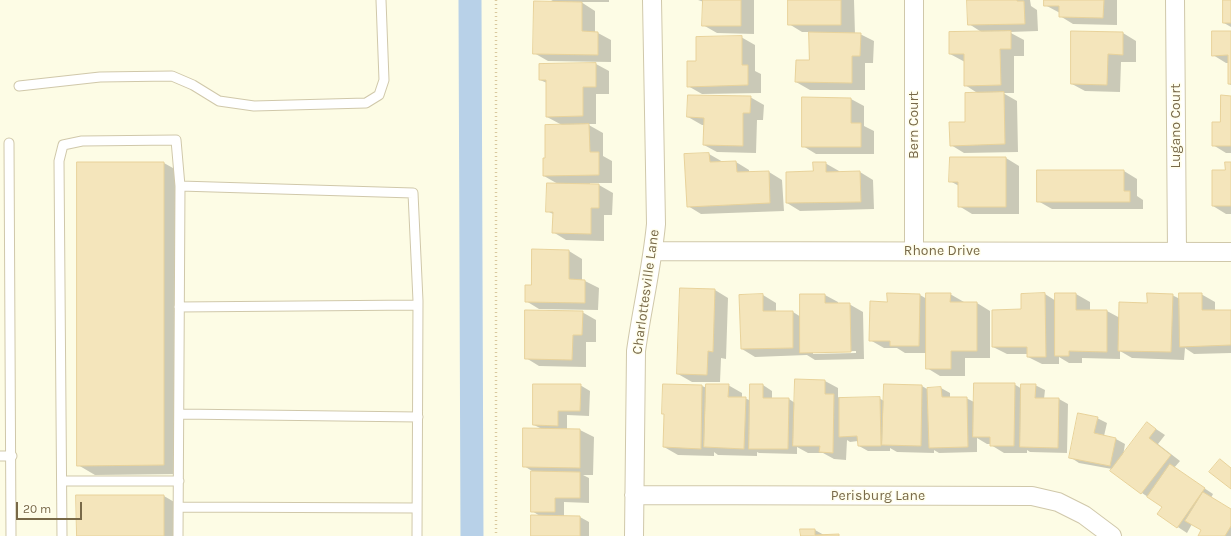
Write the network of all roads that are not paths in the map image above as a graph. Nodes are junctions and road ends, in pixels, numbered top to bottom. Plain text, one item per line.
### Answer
1 (382, 0) edge
2 (652, 0) edge
3 (914, 0) edge
4 (1175, 0) edge
5 (19, 86) dead end
6 (9, 143) dead end
7 (180, 186) junction
8 (654, 251) junction
9 (914, 251) junction
10 (1177, 252) junction
11 (1231, 252) edge
12 (418, 305) junction
13 (179, 307) junction
14 (179, 414) junction
15 (418, 416) junction
16 (0, 456) edge
17 (12, 456) junction
18 (62, 481) junction
19 (178, 481) junction
20 (634, 495) junction
21 (178, 507) junction
22 (417, 508) junction
23 (11, 536) edge
24 (62, 536) edge
25 (178, 536) edge
26 (417, 536) edge
27 (634, 536) edge
28 (1112, 536) edge

1 - 5 lane
2 - 8 street, Charlottesville Lane
3 - 9 street, Bern Court
4 - 10 street, Lugano Court
6 - 17 lane
7 - 12 lane
7 - 13 lane
7 - 18 lane
8 - 9 street, Rhone Drive
8 - 20 street, Charlottesville Lane
9 - 10 street, Rhone Drive
10 - 11 street, Rhone Drive
12 - 13 lane
12 - 15 lane
13 - 14 lane
14 - 15 lane
14 - 19 lane
15 - 22 lane
16 - 17 lane
17 - 23 lane
18 - 19 lane
18 - 24 lane
19 - 21 lane
20 - 27 street, Charlottesville Lane
20 - 28 street, Perisburg Lane
21 - 22 lane
21 - 25 lane
22 - 26 lane

